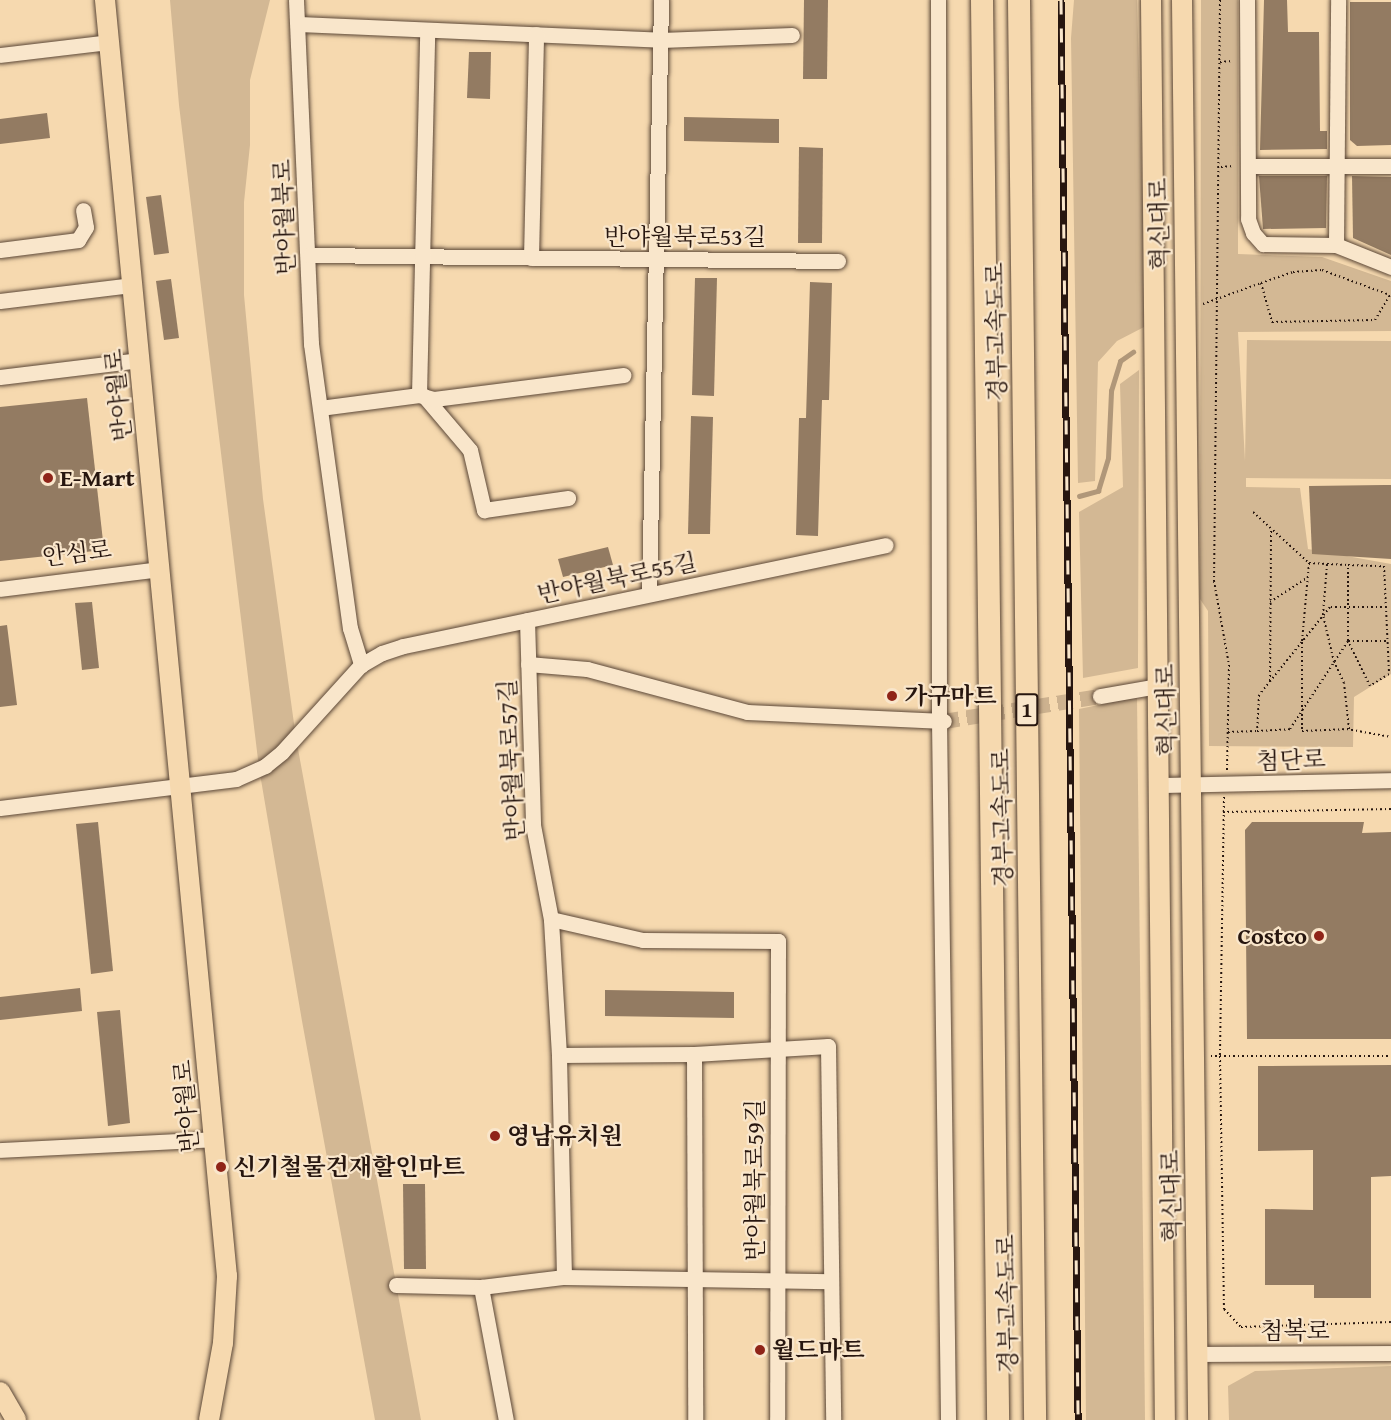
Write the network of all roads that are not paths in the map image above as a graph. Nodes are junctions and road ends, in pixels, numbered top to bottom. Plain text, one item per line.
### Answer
1 (105, 0) edge
2 (296, 0) edge
3 (661, 0) edge
4 (938, 0) edge
5 (982, 0) edge
6 (1019, 0) edge
7 (1151, 0) edge
8 (1182, 0) edge
9 (1247, 0) edge
10 (1338, 0) edge
11 (299, 24) junction
12 (427, 30) junction
13 (536, 34) junction
14 (792, 35) dead end
15 (661, 39) junction
16 (109, 42) junction
17 (0, 55) edge
18 (1248, 166) junction
19 (1335, 166) junction
20 (1391, 166) edge
21 (83, 210) dead end
22 (1336, 245) junction
23 (0, 250) edge
24 (310, 255) junction
25 (422, 256) junction
26 (531, 258) junction
27 (656, 260) junction
28 (838, 261) dead end
29 (1391, 267) edge
30 (133, 285) junction
31 (0, 301) edge
32 (140, 360) junction
33 (623, 375) dead end
34 (0, 377) edge
35 (421, 396) junction
36 (320, 408) junction
37 (568, 498) dead end
38 (885, 545) dead end
39 (161, 569) junction
40 (0, 589) edge
41 (649, 594) junction
42 (527, 620) junction
43 (528, 664) junction
44 (361, 665) junction
45 (1158, 686) junction
46 (1100, 696) tunnel mouth
47 (941, 720) junction
48 (1391, 780) edge
49 (1159, 785) junction
50 (1193, 785) junction
51 (180, 786) junction
52 (0, 808) edge
53 (551, 920) junction
54 (778, 1048) junction
55 (693, 1054) junction
56 (559, 1055) junction
57 (215, 1139) junction
58 (0, 1150) edge
59 (564, 1277) junction
60 (694, 1281) junction
61 (777, 1281) junction
62 (831, 1281) junction
63 (396, 1285) dead end
64 (482, 1287) junction
65 (1391, 1353) edge
66 (1198, 1354) junction
67 (0, 1392) edge
68 (16, 1420) edge
69 (209, 1420) edge
70 (506, 1420) edge
71 (695, 1420) edge
72 (777, 1420) edge
73 (832, 1420) edge
74 (948, 1420) edge
75 (998, 1420) edge
76 (1035, 1420) edge
77 (1165, 1420) edge
78 (1198, 1420) edge

1 - 16 main road, 반야월로
2 - 11 street, 반야월북로
3 - 15 street
4 - 47 street
5 - 75 highway, 경부고속도로 / 1
6 - 76 highway, 경부고속도로 / 1
7 - 45 main road
8 - 50 main road, 혁신대로
9 - 18 street
10 - 19 street
11 - 12 street
11 - 24 street, 반야월북로
12 - 13 street
12 - 25 street
13 - 15 street
13 - 26 street
14 - 15 street
15 - 27 street
16 - 17 street
16 - 30 main road, 반야월로
18 - 19 street
18 - 22 street
19 - 20 street
19 - 22 street
21 - 23 street
22 - 29 street
24 - 25 street, 반야월북로53길
24 - 36 street, 반야월북로
25 - 26 street, 반야월북로53길
25 - 35 street
26 - 27 street, 반야월북로53길
27 - 28 street, 반야월북로53길
27 - 41 street
30 - 31 street
30 - 32 main road, 반야월로
32 - 34 street
32 - 39 main road, 반야월로
33 - 35 street
35 - 36 street
35 - 37 street
36 - 44 street, 반야월북로
38 - 41 street, 반야월북로55길
39 - 40 street, 안심로
39 - 51 main road, 반야월로
41 - 42 street, 반야월북로55길
42 - 43 street, 반야월북로57길
42 - 44 street, 반야월북로55길
43 - 47 street
43 - 53 street, 반야월북로57길
44 - 51 street
45 - 46 street
45 - 49 main road
47 - 74 street
48 - 50 street, 첨단로
49 - 50 street, 첨단로
49 - 77 main road
50 - 66 main road, 혁신대로
51 - 52 street
51 - 57 main road, 반야월로
53 - 54 street, 반야월북로59길
53 - 56 street, 반야월북로57길
54 - 55 street
54 - 61 street, 반야월북로59길
54 - 62 street
55 - 56 street
55 - 60 street
56 - 59 street, 반야월북로57길
57 - 58 street
57 - 69 main road, 반야월로
59 - 60 street
59 - 64 street
60 - 61 street
60 - 71 street
61 - 62 street
61 - 72 street, 반야월북로59길
62 - 73 street
63 - 64 street
64 - 70 street
65 - 66 street, 첨복로
66 - 78 main road, 혁신대로
67 - 68 main road

